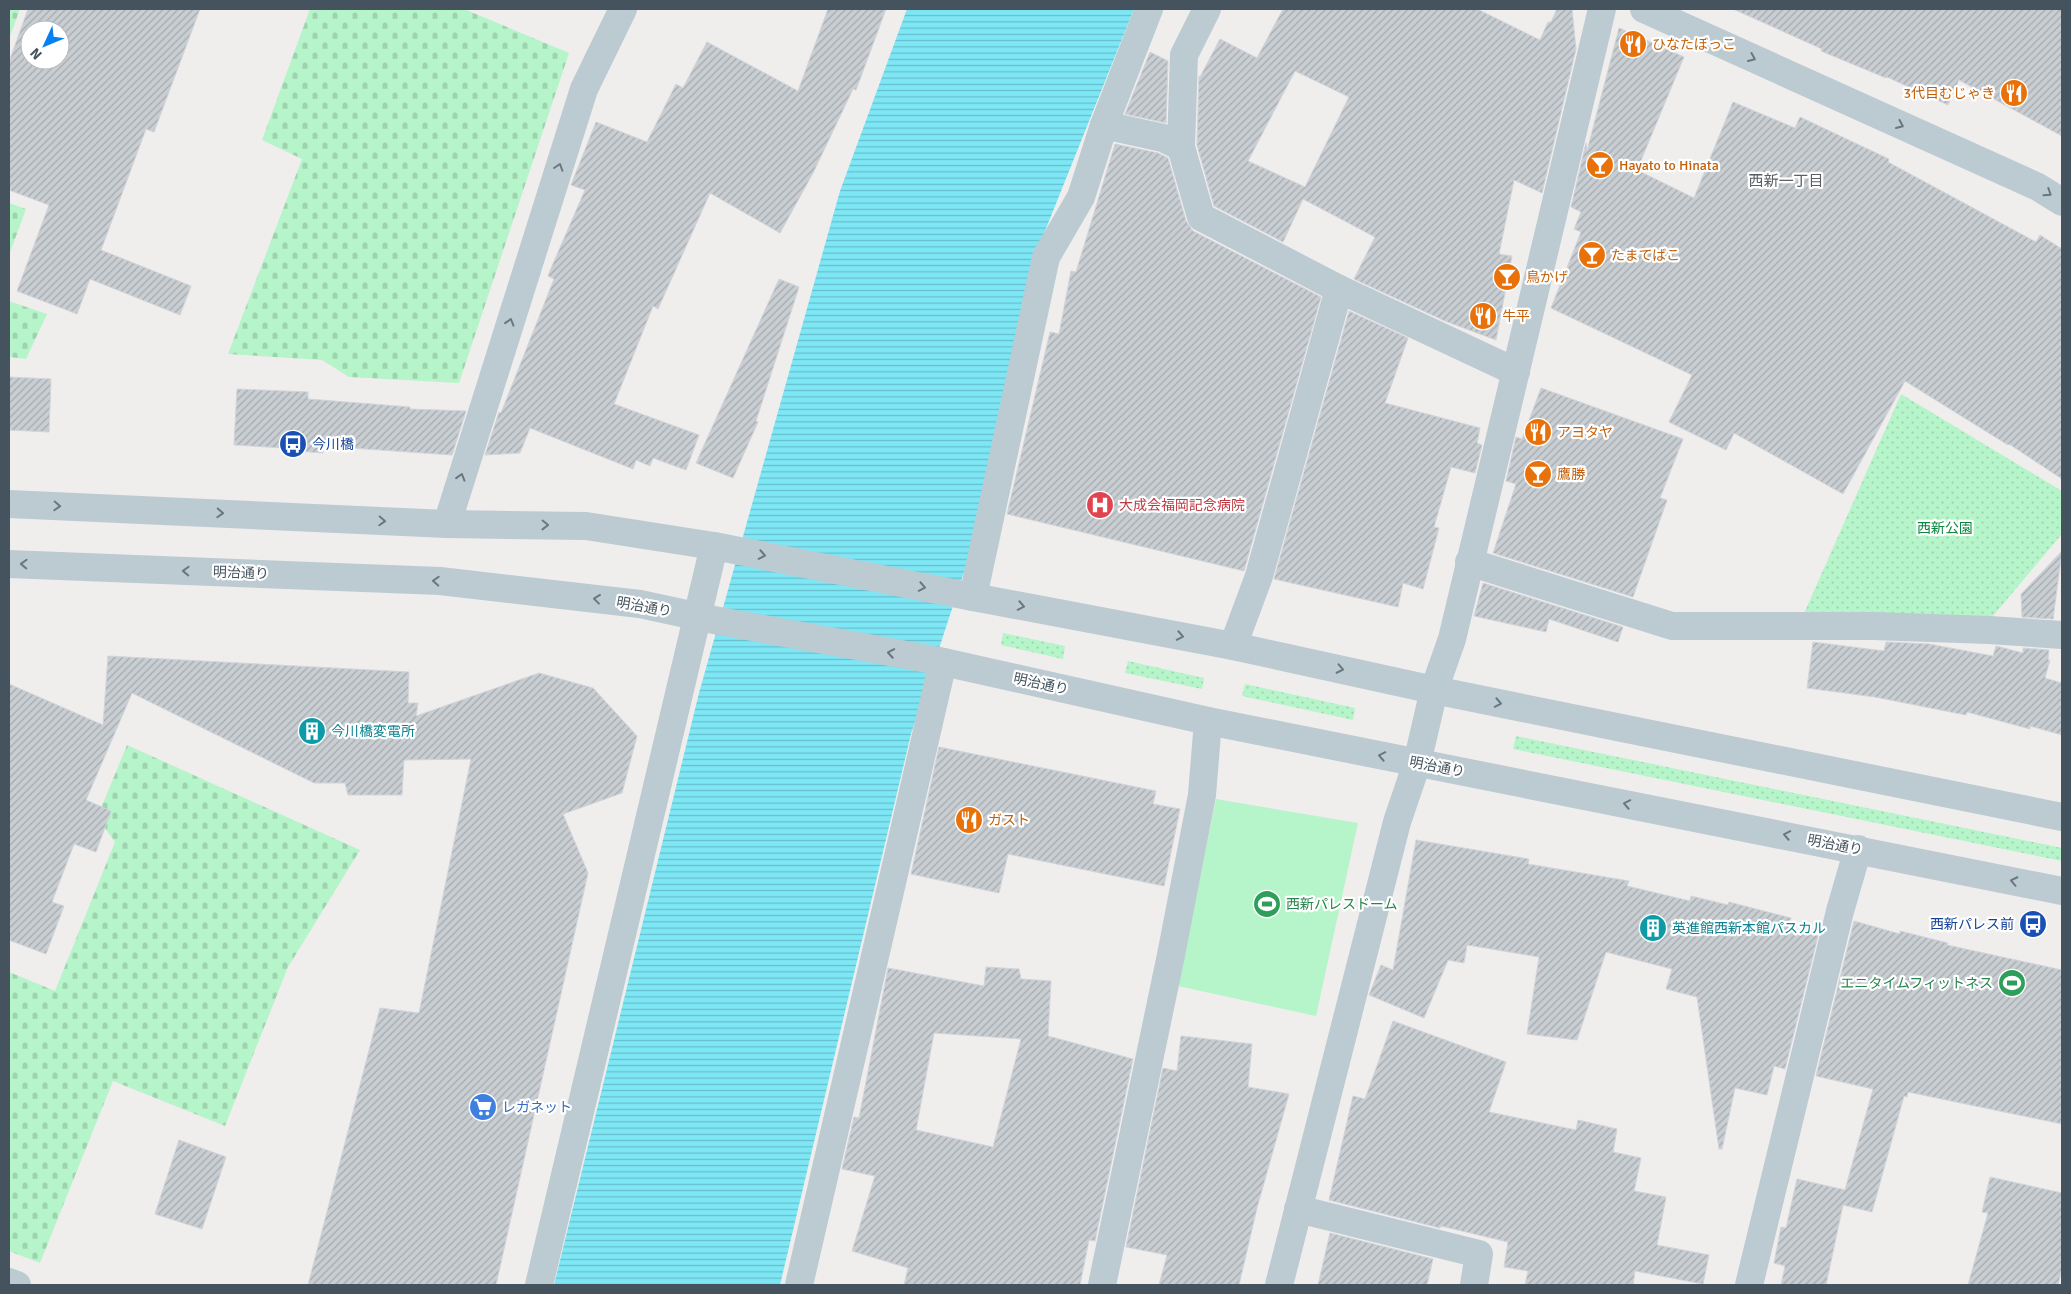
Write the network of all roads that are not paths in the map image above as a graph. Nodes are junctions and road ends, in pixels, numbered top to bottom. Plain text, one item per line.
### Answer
1 (623, 9) edge
2 (1148, 9) edge
3 (1206, 9) edge
4 (1602, 9) edge
5 (1644, 9) edge
6 (1104, 125) junction
7 (1181, 147) junction
8 (2062, 202) edge
9 (1339, 290) junction
10 (1516, 372) junction
11 (9, 504) edge
12 (447, 524) junction
13 (714, 546) junction
14 (1470, 562) junction
15 (9, 564) edge
16 (973, 597) junction
17 (706, 619) junction
18 (2062, 635) edge
19 (1233, 646) junction
20 (941, 662) junction
21 (1434, 690) junction
22 (1208, 721) junction
23 (1417, 763) junction
24 (2062, 817) edge
25 (1858, 849) junction
26 (2062, 891) edge
27 (1298, 1209) junction
28 (9, 1282) edge
29 (17, 1285) edge
30 (539, 1285) edge
31 (799, 1285) edge
32 (1102, 1285) edge
33 (1279, 1285) edge
34 (1474, 1285) edge
35 (1748, 1285) edge

12 -> 1 street
2 - 6 street
3 - 7 street
4 - 10 street
5 -> 8 street
6 - 7 street
6 - 16 street
7 - 9 street
9 - 10 street
9 - 19 street
10 - 14 street
11 -> 12 street
12 -> 13 street
13 -> 16 street
13 - 17 street
14 - 18 street
14 - 21 street
17 -> 15 street, 明治通り
16 -> 19 street
20 -> 17 street, 明治通り
17 - 30 street
19 -> 21 street
20 - 22 street, 明治通り
20 - 31 street
21 - 23 street
21 -> 24 street
23 -> 22 street, 明治通り
22 - 32 street
25 -> 23 street, 明治通り
23 - 27 street
26 -> 25 street, 明治通り
25 - 35 street
27 - 33 street
27 - 34 street
28 - 29 street

